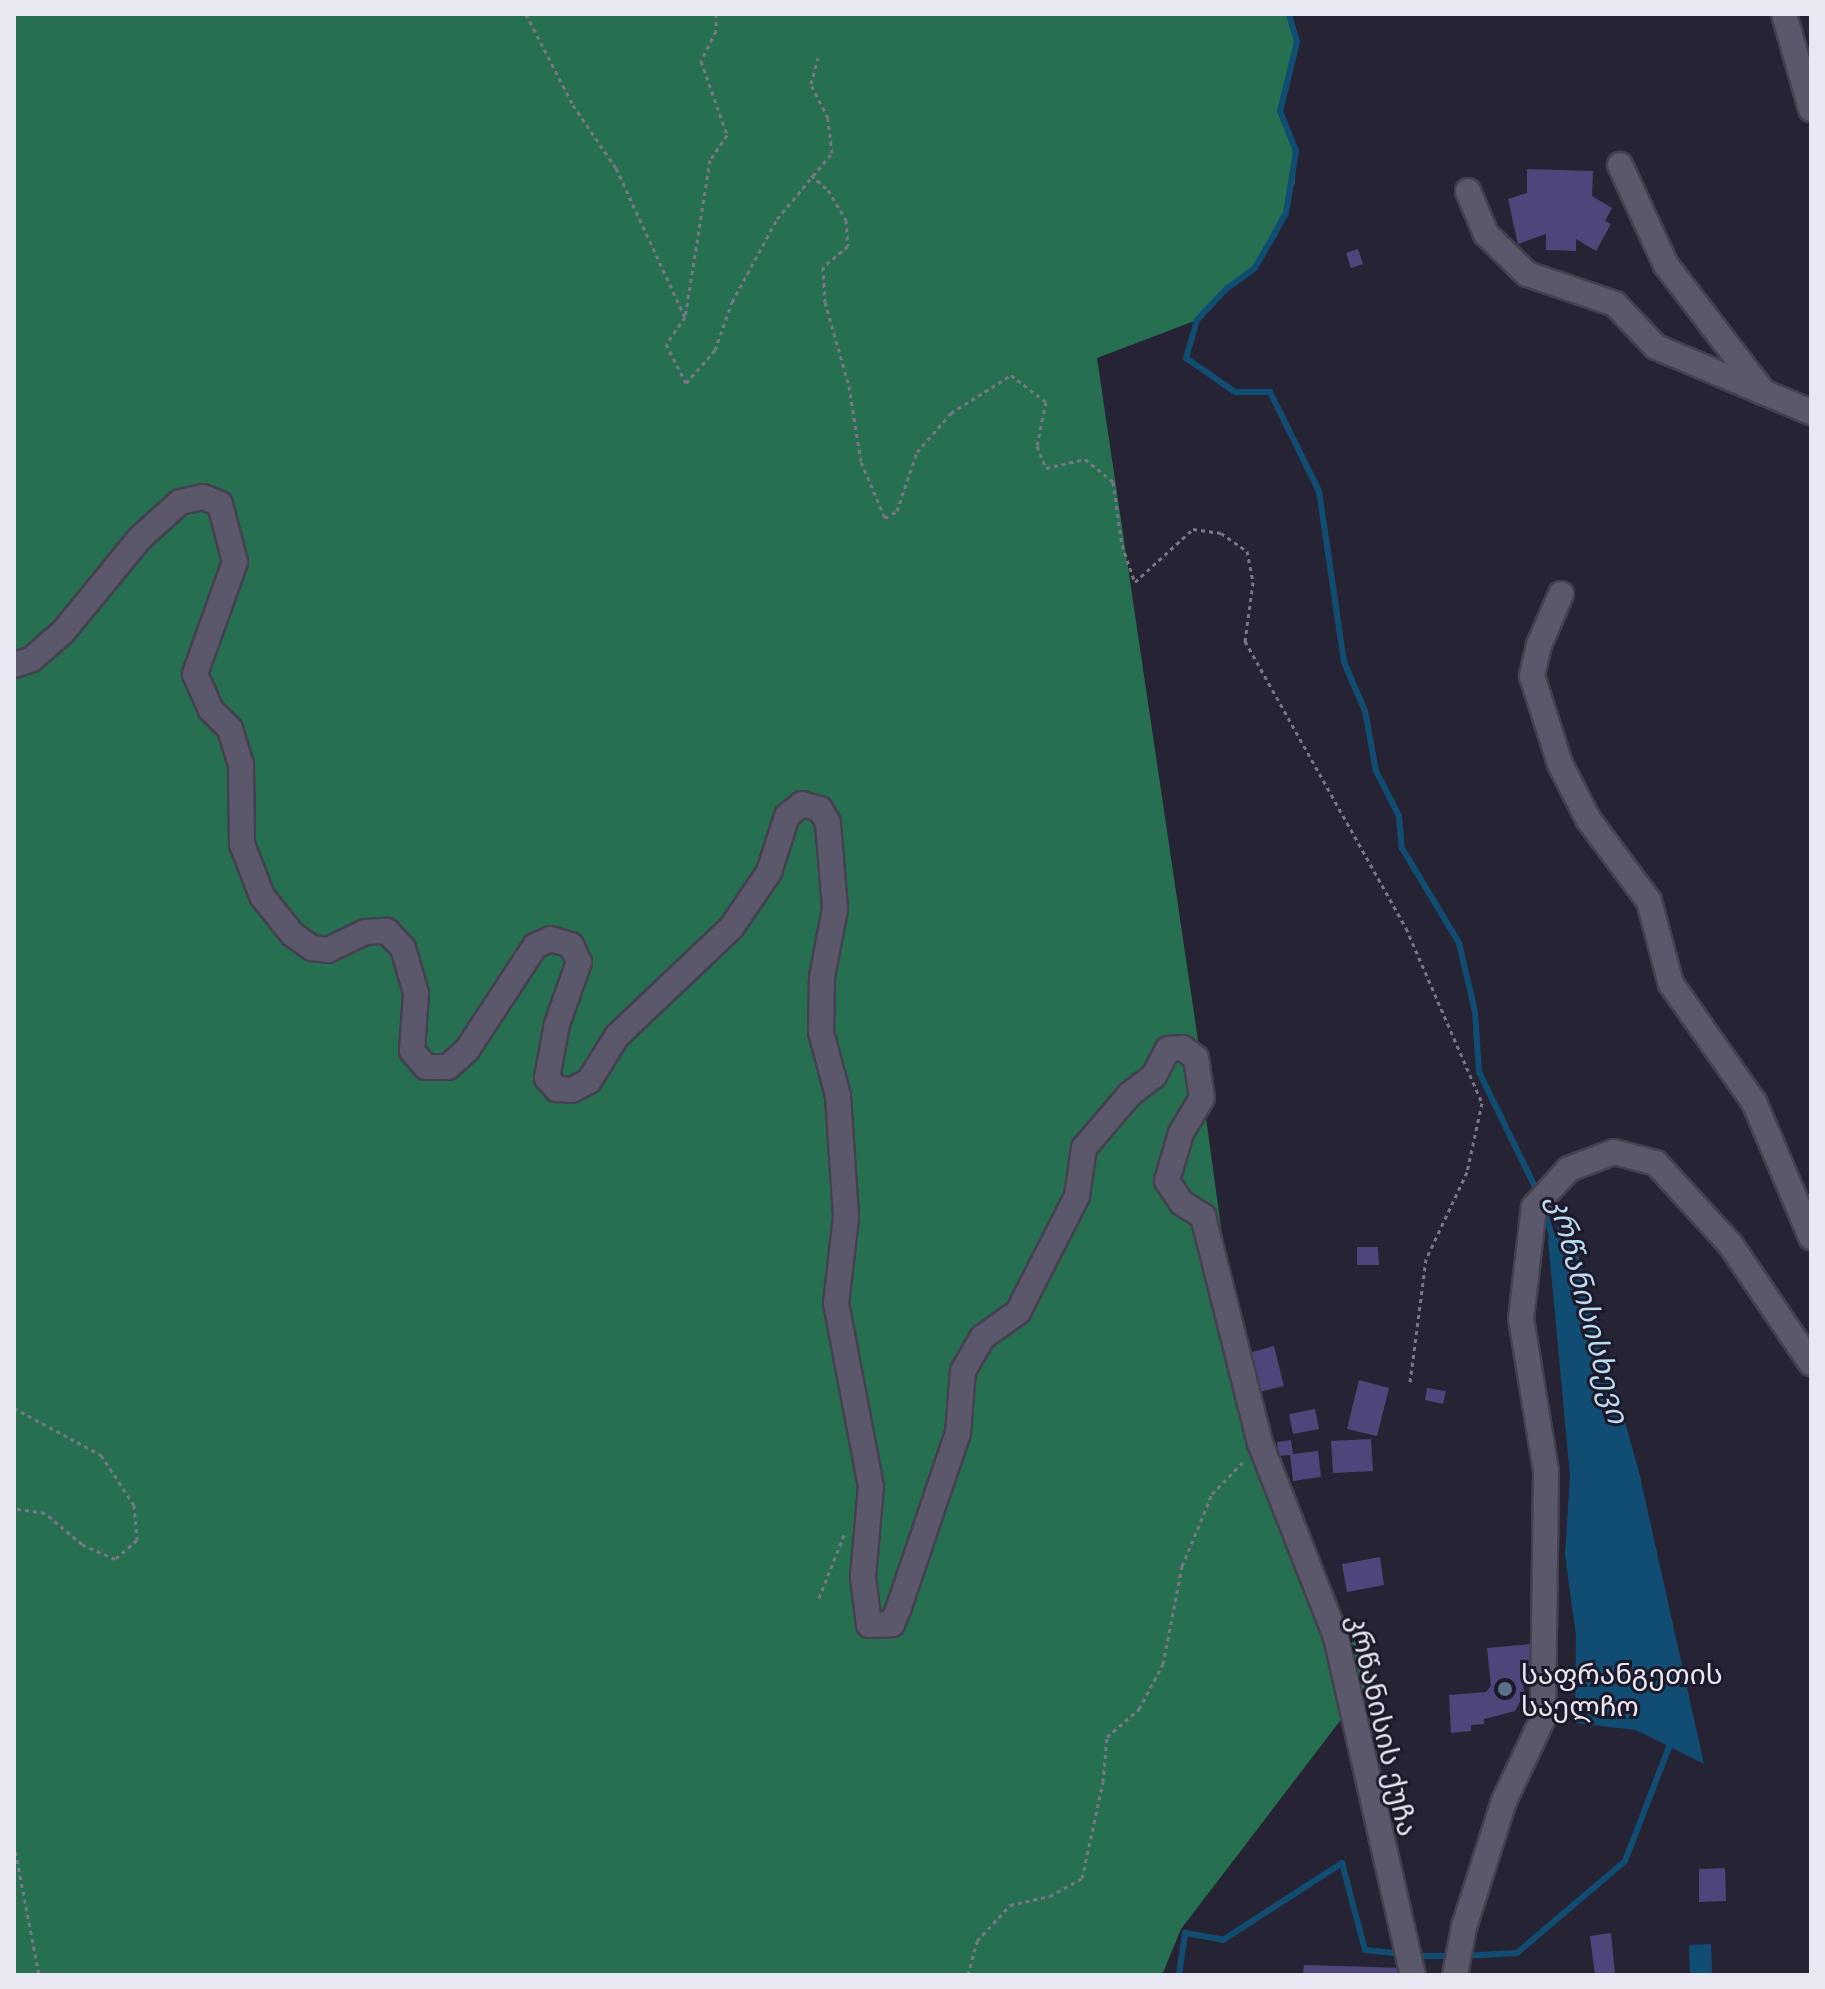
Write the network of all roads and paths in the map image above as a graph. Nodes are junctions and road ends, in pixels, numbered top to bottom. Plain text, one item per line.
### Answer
1 (526, 14) edge
2 (716, 14) edge
3 (1784, 14) edge
4 (818, 58) dead end
5 (1811, 109) edge
6 (1620, 165) dead end
7 (811, 175) junction
8 (1468, 191) dead end
9 (685, 317) junction
10 (1765, 394) junction
11 (1811, 412) edge
12 (1561, 594) dead end
13 (14, 665) edge
14 (1811, 1237) edge
15 (1811, 1363) edge
16 (1410, 1382) dead end
17 (14, 1408) edge
18 (1260, 1443) junction
19 (14, 1508) edge
20 (845, 1532) dead end
21 (819, 1598) dead end
22 (14, 1844) edge
23 (39, 1975) edge
24 (968, 1975) edge
25 (1413, 1975) edge
26 (1455, 1975) edge

1 - 9 path
2 - 9 path
3 - 5 street
4 - 7 path
6 - 10 street
7 - 9 path
7 - 16 path
8 - 10 street
10 - 11 street
12 - 14 street
13 - 18 street, კრწანისის ქუჩა
15 - 26 street
17 - 19 path
18 - 24 path
18 - 25 street, კრწანისის ქუჩა
20 - 21 path
22 - 23 path

